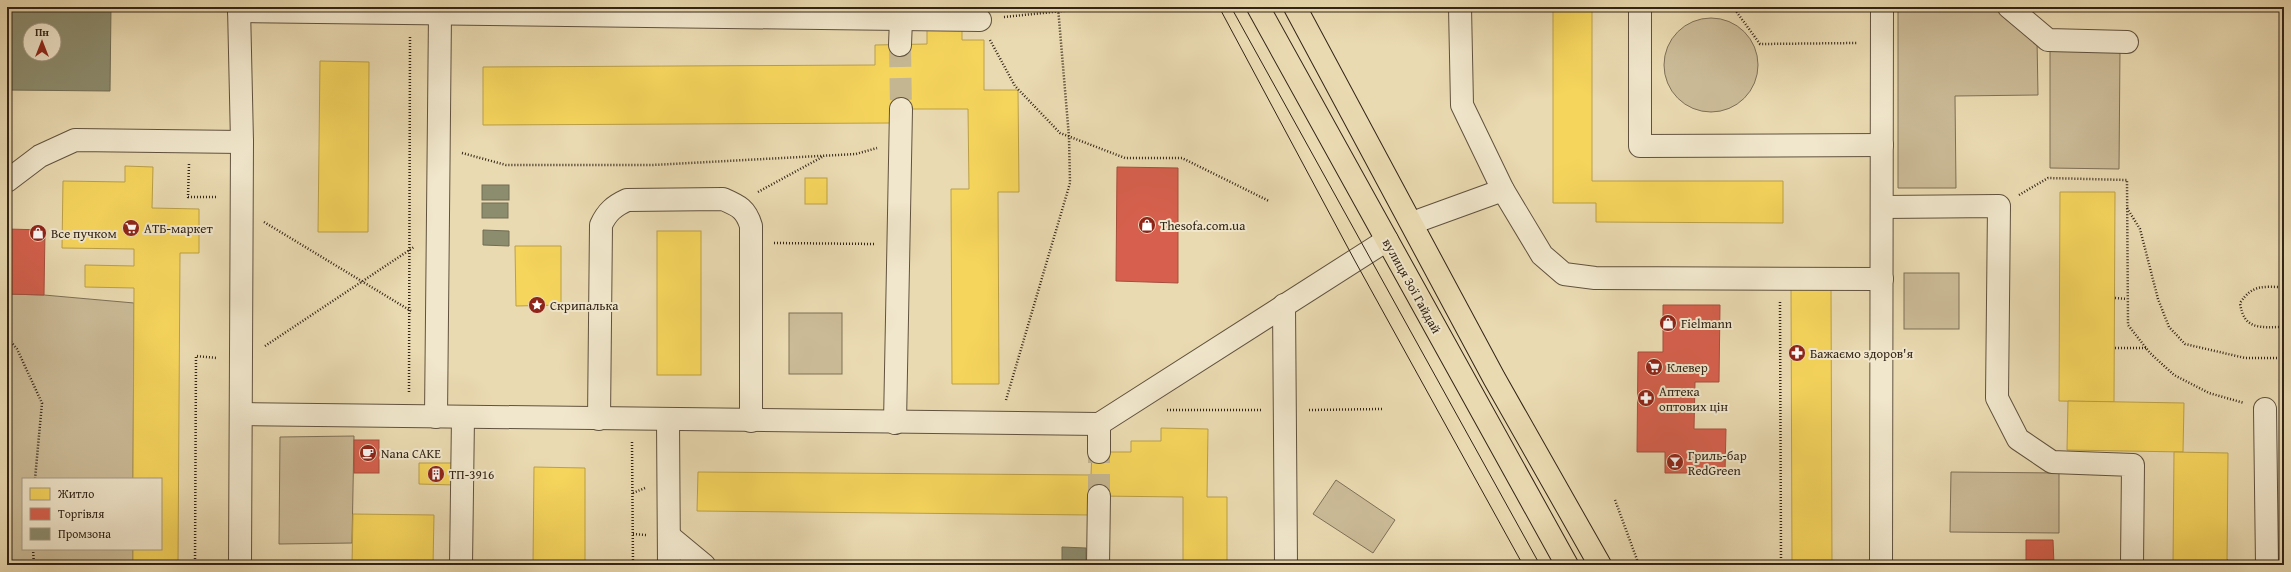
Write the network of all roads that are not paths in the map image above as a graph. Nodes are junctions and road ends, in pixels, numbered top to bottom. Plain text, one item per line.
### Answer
1 (1258, 7) edge
2 (1295, 7) edge
3 (1460, 7) edge
4 (1640, 7) edge
5 (1882, 7) edge
6 (2010, 7) edge
7 (239, 9) edge
8 (379, 10) edge
9 (524, 11) edge
10 (440, 13) junction
11 (901, 19) junction
12 (980, 20) road end
13 (2127, 42) dead end
14 (900, 45) tunnel mouth
15 (901, 109) tunnel mouth
16 (242, 142) junction
17 (1882, 145) junction
18 (7, 181) edge
19 (1503, 190) junction
20 (1882, 207) junction
21 (1412, 223) junction
22 (1387, 240) junction
23 (1882, 279) junction
24 (1284, 305) junction
25 (2266, 409) road end
26 (242, 414) junction
27 (436, 417) junction
28 (463, 417) junction
29 (599, 419) junction
30 (668, 420) junction
31 (751, 421) junction
32 (895, 423) junction
33 (1099, 424) junction
34 (1099, 452) tunnel mouth
35 (1099, 496) tunnel mouth
36 (669, 536) junction
37 (240, 565) edge
38 (461, 565) edge
39 (669, 565) edge
40 (704, 565) edge
41 (1098, 565) edge
42 (1286, 565) edge
43 (1567, 565) edge
44 (1600, 565) edge
45 (1881, 565) edge
46 (2132, 565) edge
47 (2266, 565) edge

1 - 22 main road, вулиця Зої Гайдай
2 - 21 main road
3 - 19 street
4 - 17 street
5 - 17 street
6 - 13 street
7 - 8 street
7 - 16 street
8 - 10 street
9 - 10 street
9 - 11 street
10 - 27 street
11 - 12 street
11 - 14 street
15 - 32 street
16 - 18 street
16 - 26 street
17 - 20 street
19 - 21 street
19 - 23 street
20 - 23 street
20 - 46 street
21 - 44 main road
22 - 24 street
22 - 43 main road, вулиця Зої Гайдай
23 - 45 street
24 - 33 street
24 - 42 street
25 - 47 street
26 - 27 street
26 - 37 street
27 - 28 street
28 - 29 street
28 - 38 street
29 - 30 street
29 - 31 street
30 - 31 street
30 - 36 street
31 - 32 street
32 - 33 street
33 - 34 street
35 - 41 street
36 - 39 street
36 - 40 street

